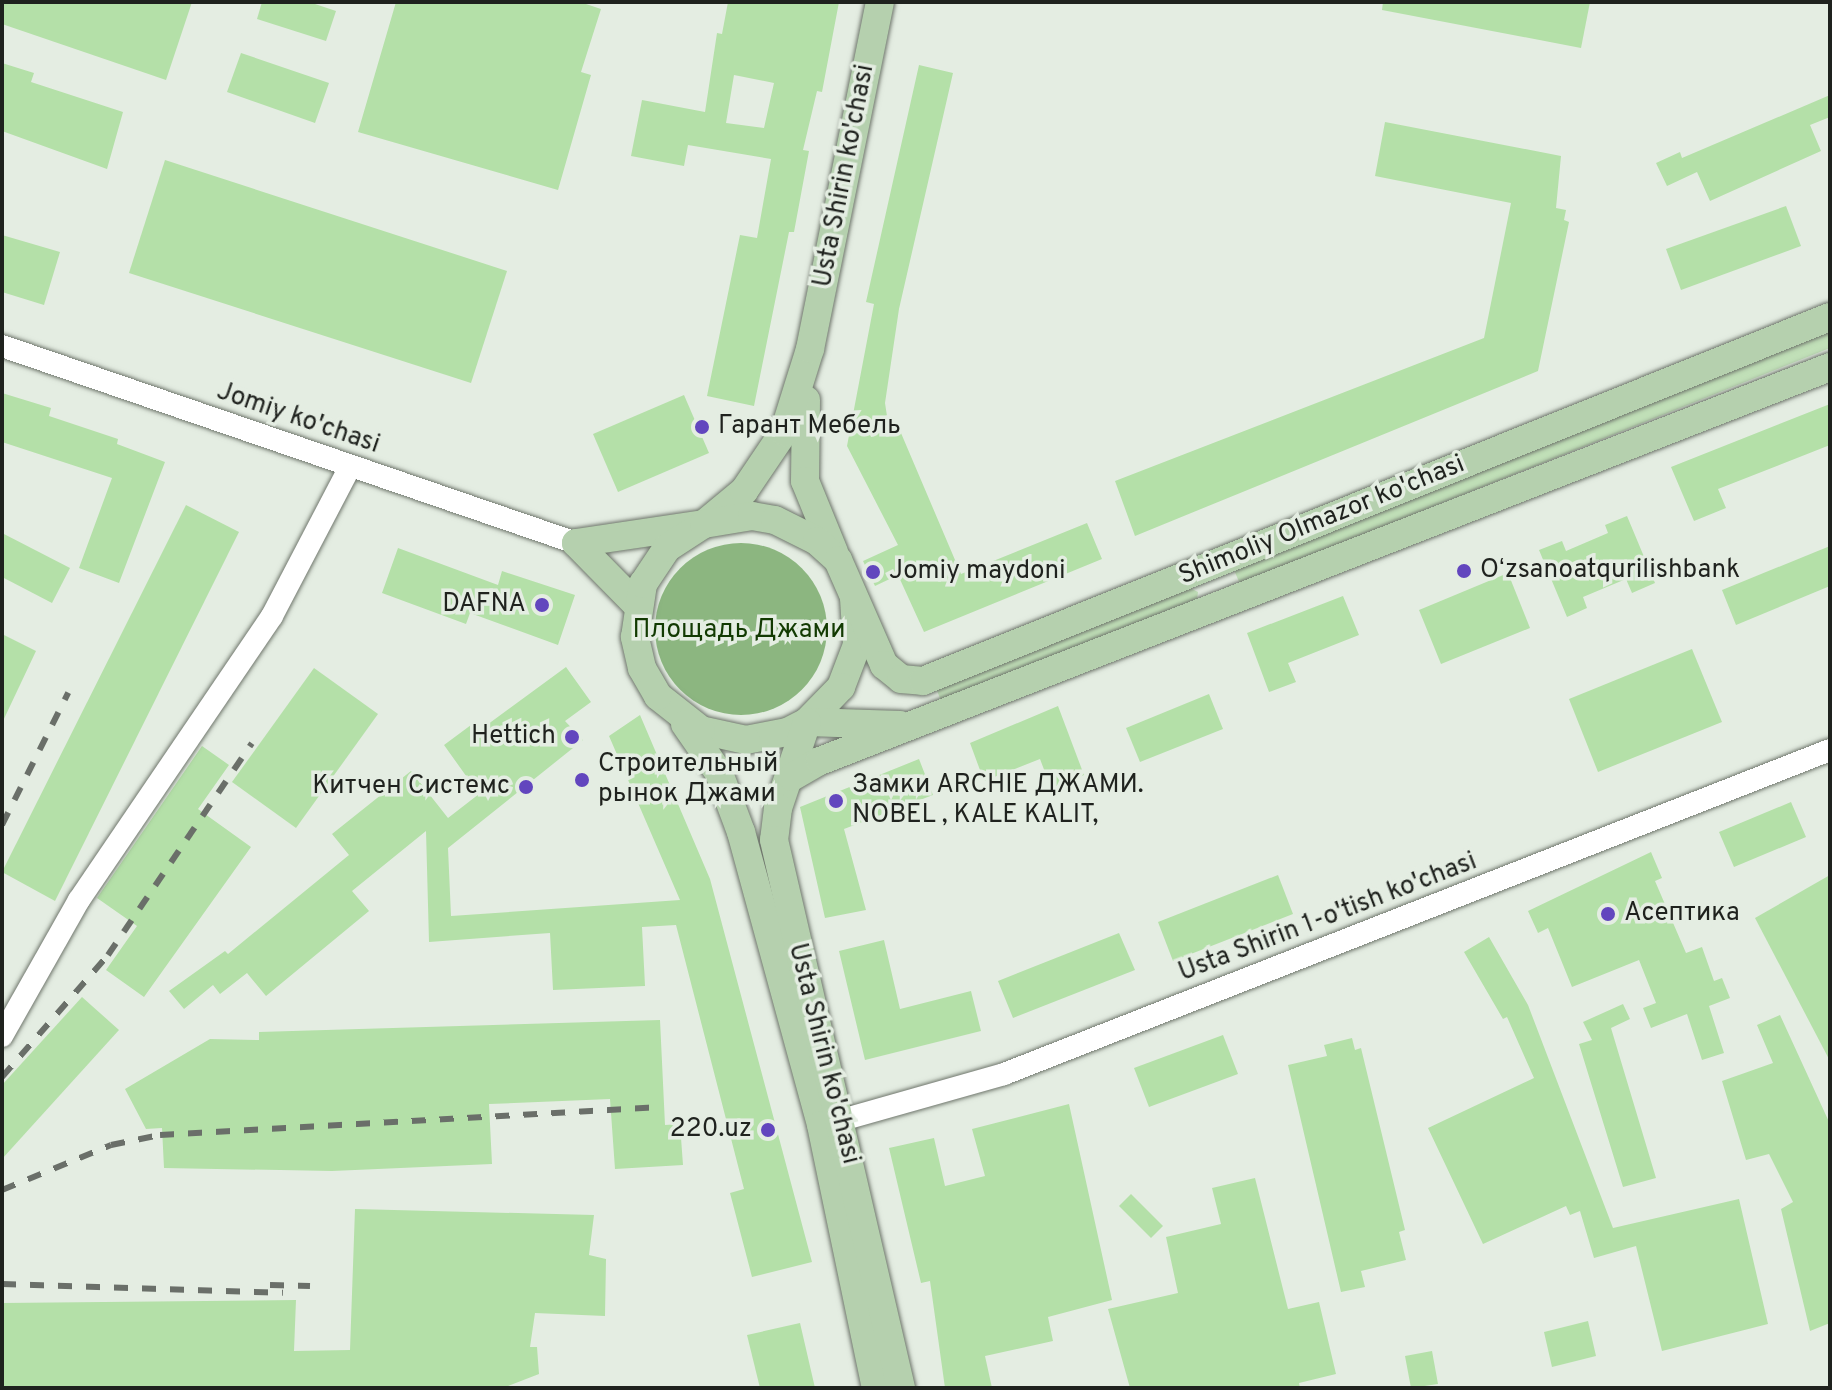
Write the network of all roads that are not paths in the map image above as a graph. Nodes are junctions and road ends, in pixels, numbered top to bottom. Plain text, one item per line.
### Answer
1 (880, 2) edge
2 (1830, 317) edge
3 (2, 346) edge
4 (810, 349) junction
5 (1830, 367) edge
6 (350, 467) junction
7 (704, 524) junction
8 (576, 543) junction
9 (838, 560) junction
10 (1207, 567) junction
11 (854, 598) junction
12 (1223, 604) junction
13 (637, 605) junction
14 (681, 719) junction
15 (807, 722) junction
16 (913, 726) junction
17 (1830, 750) edge
18 (792, 777) junction
19 (2, 1036) edge
20 (831, 1123) junction
21 (876, 1388) edge
22 (901, 1388) edge

1 - 4 main road, Usta Shirin ko'chasi
2 - 10 main road, Shimoliy Olmazor ko'chasi
3 - 6 street, Jomiy ko'chasi
4 - 7 main road, Usta Shirin ko'chasi
4 - 9 main road, Usta Shirin ko'chasi
5 - 12 main road, Shimoliy Olmazor ko'chasi
6 - 8 street, Jomiy ko'chasi
6 - 19 street
7 - 8 main road
7 - 9 main road
7 - 13 main road
8 - 13 main road
9 - 11 main road
10 - 11 main road, Shimoliy Olmazor ko'chasi
10 - 12 main road
11 - 15 main road
12 - 16 main road, Shimoliy Olmazor ko'chasi
13 - 14 main road
14 - 15 main road
14 - 20 main road, Usta Shirin ko'chasi
15 - 16 main road, Shimoliy Olmazor ko'chasi
15 - 18 main road, Usta Shirin ko'chasi
16 - 18 main road, Shimoliy Olmazor ko'chasi
17 - 20 street, Usta Shirin 1-o'tish ko'chasi
18 - 20 main road, Usta Shirin ko'chasi
20 - 21 main road, Usta Shirin ko'chasi
20 - 22 main road, Usta Shirin ko'chasi

